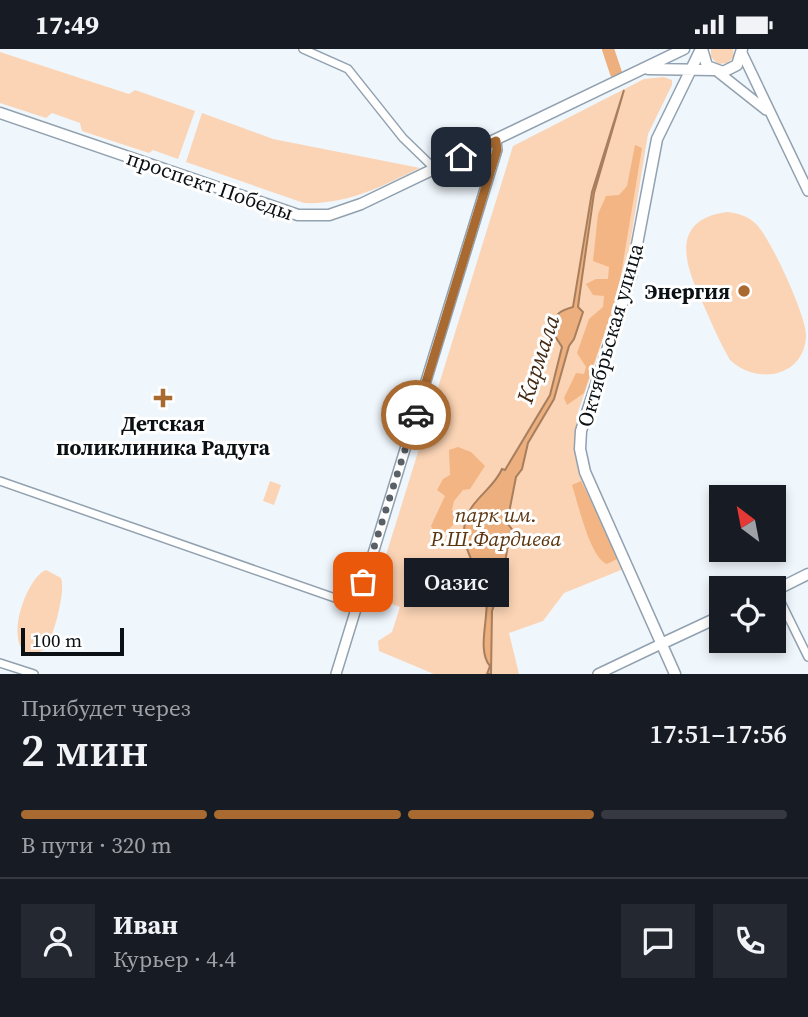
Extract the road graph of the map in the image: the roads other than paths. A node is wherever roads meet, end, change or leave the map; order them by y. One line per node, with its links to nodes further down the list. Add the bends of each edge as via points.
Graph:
1 (303, 49): 11 (street, via 353,74 403,138)
2 (684, 49): 5 (main road, проспект Победы)
3 (702, 49): 6 (main road, Октябрьская улица); 7 (main road, via 705,62)
4 (742, 51): 7 (main road, via 734,68); 9 (street)
5 (644, 69): 6 (main road); 10 (main road, проспект Победы)
6 (690, 69): 7 (main road); 19 (main road, Октябрьская улица, via 657,139 631,276 588,400 580,437 585,472)
7 (716, 71): 9 (street)
8 (0, 113): 11 (main road, проспект Победы, via 305,216 344,211)
9 (770, 113): 12 (street)
10 (496, 141): 11 (main road, проспект Победы); 16 (street, via 463,265)
11 (435, 169)
12 (808, 191)
13 (0, 481): 16 (street)
14 (808, 574): 15 (main road)
15 (786, 584)
16 (355, 605): 23 (street)
17 (786, 614): 20 (street)
18 (709, 622): 19 (main road)
19 (661, 644): 24 (street); 25 (main road, Октябрьская улица)
20 (808, 657)
21 (0, 663): 22 (street)
22 (34, 674)
23 (336, 674)
24 (598, 674)
25 (675, 674)

